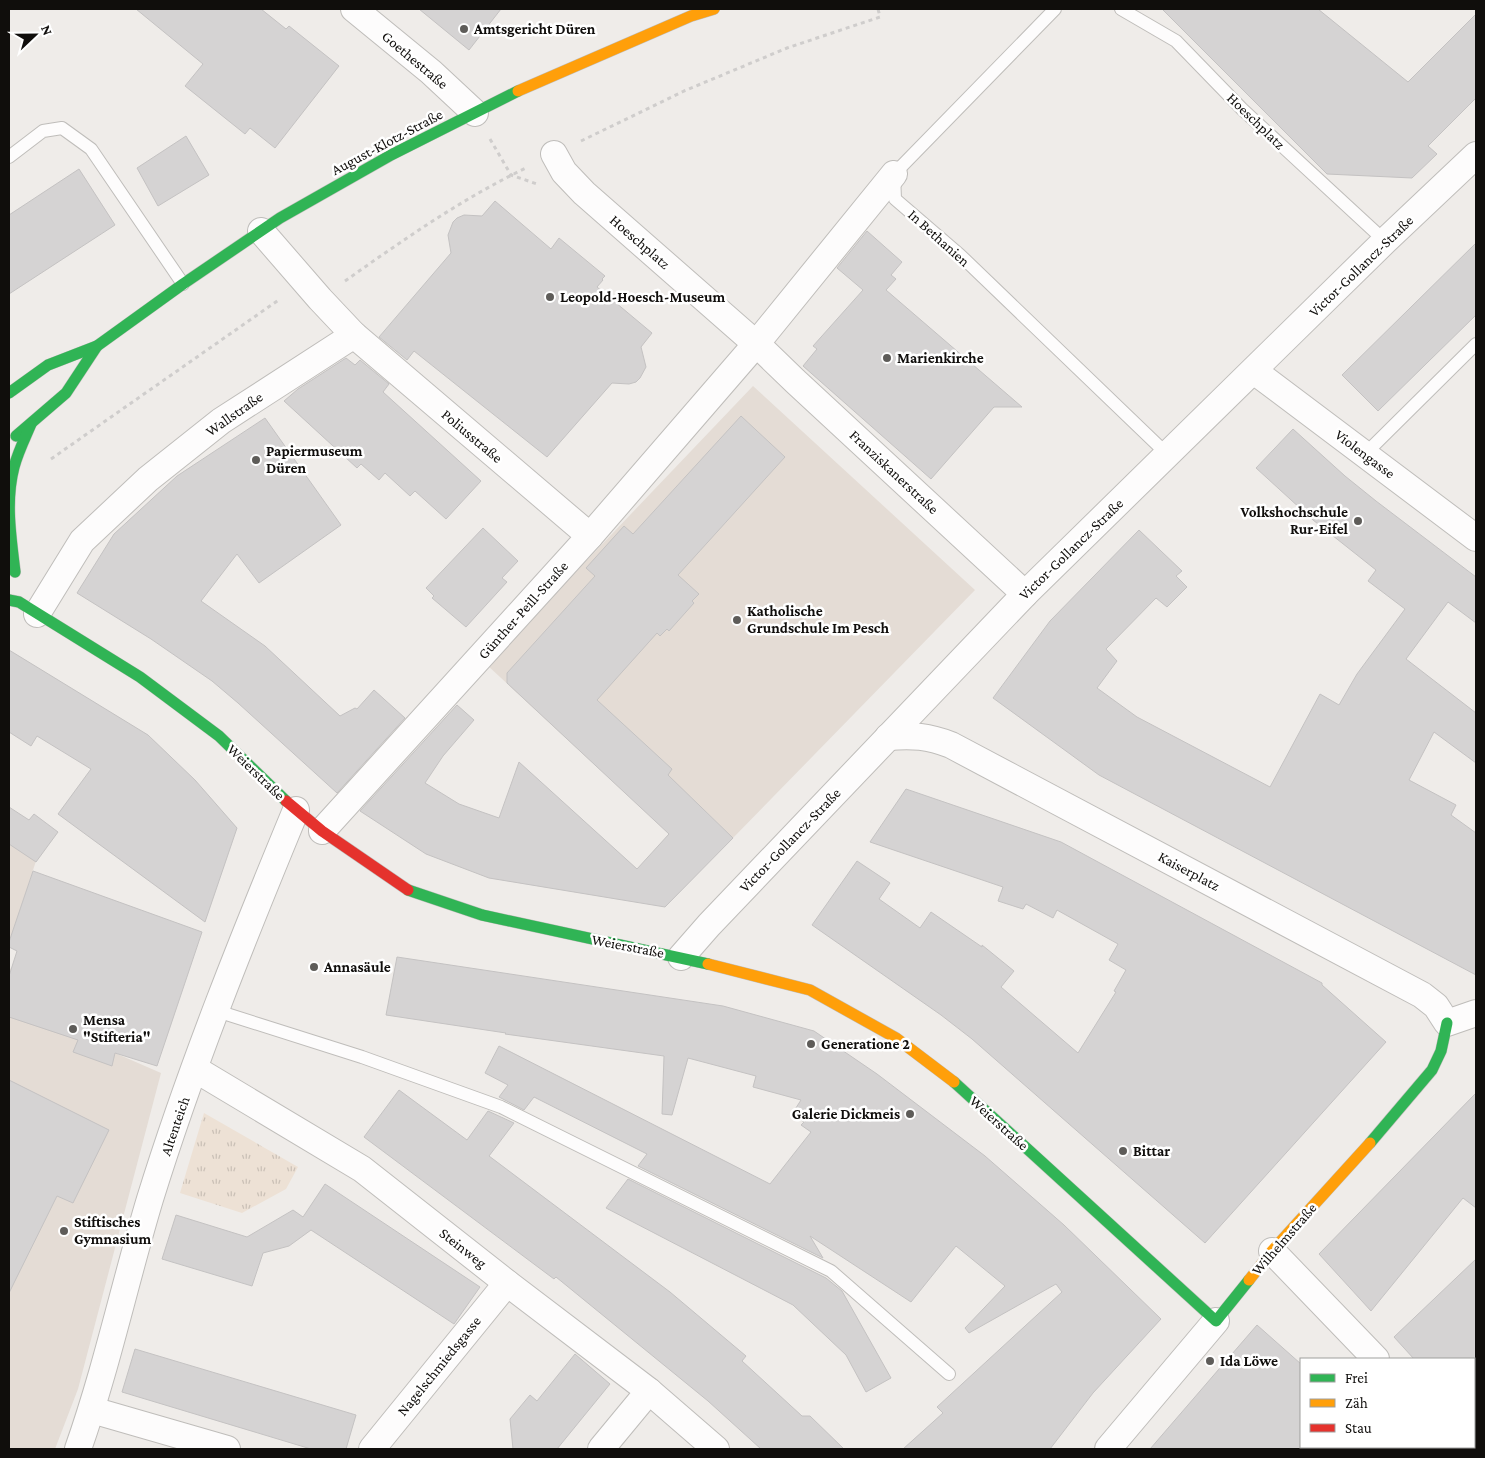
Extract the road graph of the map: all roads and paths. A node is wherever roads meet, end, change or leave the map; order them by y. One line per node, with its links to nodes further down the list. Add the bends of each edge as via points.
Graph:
1 (354, 9): 6 (street, Goethestraße)
2 (714, 9): 6 (street, August-Klotz-Straße, via 538,81)
3 (878, 9): 7 (path, via 880,17 786,48 693,87)
4 (1056, 9): 10 (lane)
5 (1121, 9): 14 (lane, Hoeschplatz, via 1176,41 1242,109)
6 (475, 113): 11 (path); 13 (street, August-Klotz-Straße, via 391,155)
7 (554, 154): 11 (path); 12 (street, Hoeschplatz, via 564,172)
8 (1476, 155): 14 (street, Victor-Gollancz-Straße)
9 (9, 157): 15 (lane, via 43,131 62,128 92,148)
10 (894, 174): 20 (street); 26 (lane, In Bethanien, via 896,199 960,255)
11 (510, 175): 12 (path, via 534,184); 16 (path, via 392,248)
12 (584, 193): 20 (street, Hoeschplatz)
13 (261, 231): 15 (street, August-Klotz-Straße); 16 (street)
14 (1385, 241): 21 (street, Victor-Gollancz-Straße)
15 (183, 284): 19 (street, August-Klotz-Straße)
16 (312, 290): 17 (street); 27 (path)
17 (354, 335): 29 (street, Poliusstraße); 32 (street, Wallstraße, via 221,421 148,479 82,541)
18 (1476, 344): 25 (lane)
19 (97, 346): 22 (street, August-Klotz-Straße, via 48,366); 23 (street, August-Klotz-Straße, via 66,394)
20 (760, 347): 29 (street, Günther-Peill-Straße, via 721,386); 31 (street, Franziskanerstraße)
21 (1254, 371): 25 (street, Violengasse); 26 (street, Victor-Gollancz-Straße)
22 (9, 393)
23 (31, 424): 24 (street, August-Klotz-Straße); 30 (street, via 12,474)
24 (9, 442)
25 (1366, 454): 28 (street, Violengasse)
26 (1168, 455): 31 (street, Victor-Gollancz-Straße)
27 (47, 461)
28 (1474, 531)
29 (590, 536): 35 (street, Günther-Peill-Straße)
30 (12, 569): 32 (street)
31 (1025, 594): 33 (street, Victor-Gollancz-Straße)
32 (22, 605): 34 (street, Weierstraße, via 140,676 220,736)
33 (888, 737): 36 (street, Victor-Gollancz-Straße); 39 (street, Kaiserplatz, via 912,735 952,745 1422,995 1436,1006)
34 (296, 810): 35 (street, Weierstraße); 37 (street, Altenteich)
35 (322, 831): 36 (street, Weierstraße, via 409,891 482,915)
36 (681, 957): 43 (street, Weierstraße, via 810,990 896,1038 960,1087)
37 (217, 1011): 40 (street, Altenteich); 45 (lane, via 501,1107 831,1272)
38 (1476, 1013): 39 (street)
39 (1447, 1023): 41 (street, Wilhelmstraße, via 1443,1048 1428,1076)
40 (195, 1069): 42 (street, Steinweg, via 362,1169); 47 (street, Altenteich, via 150,1199)
41 (1272, 1251): 43 (street, Wilhelmstraße); 44 (street)
42 (507, 1283): 46 (street, Steinweg); 50 (street, Nagelschmiedsgasse)
43 (1216, 1321): 53 (street, Wilhelmstraße)
44 (1375, 1358)
45 (949, 1374)
46 (649, 1391): 51 (street); 52 (street, Steinweg)
47 (92, 1410): 48 (street, Altenteich); 49 (street)
48 (78, 1449)
49 (227, 1449)
50 (372, 1449)
51 (601, 1449)
52 (716, 1449)
53 (1108, 1449)

